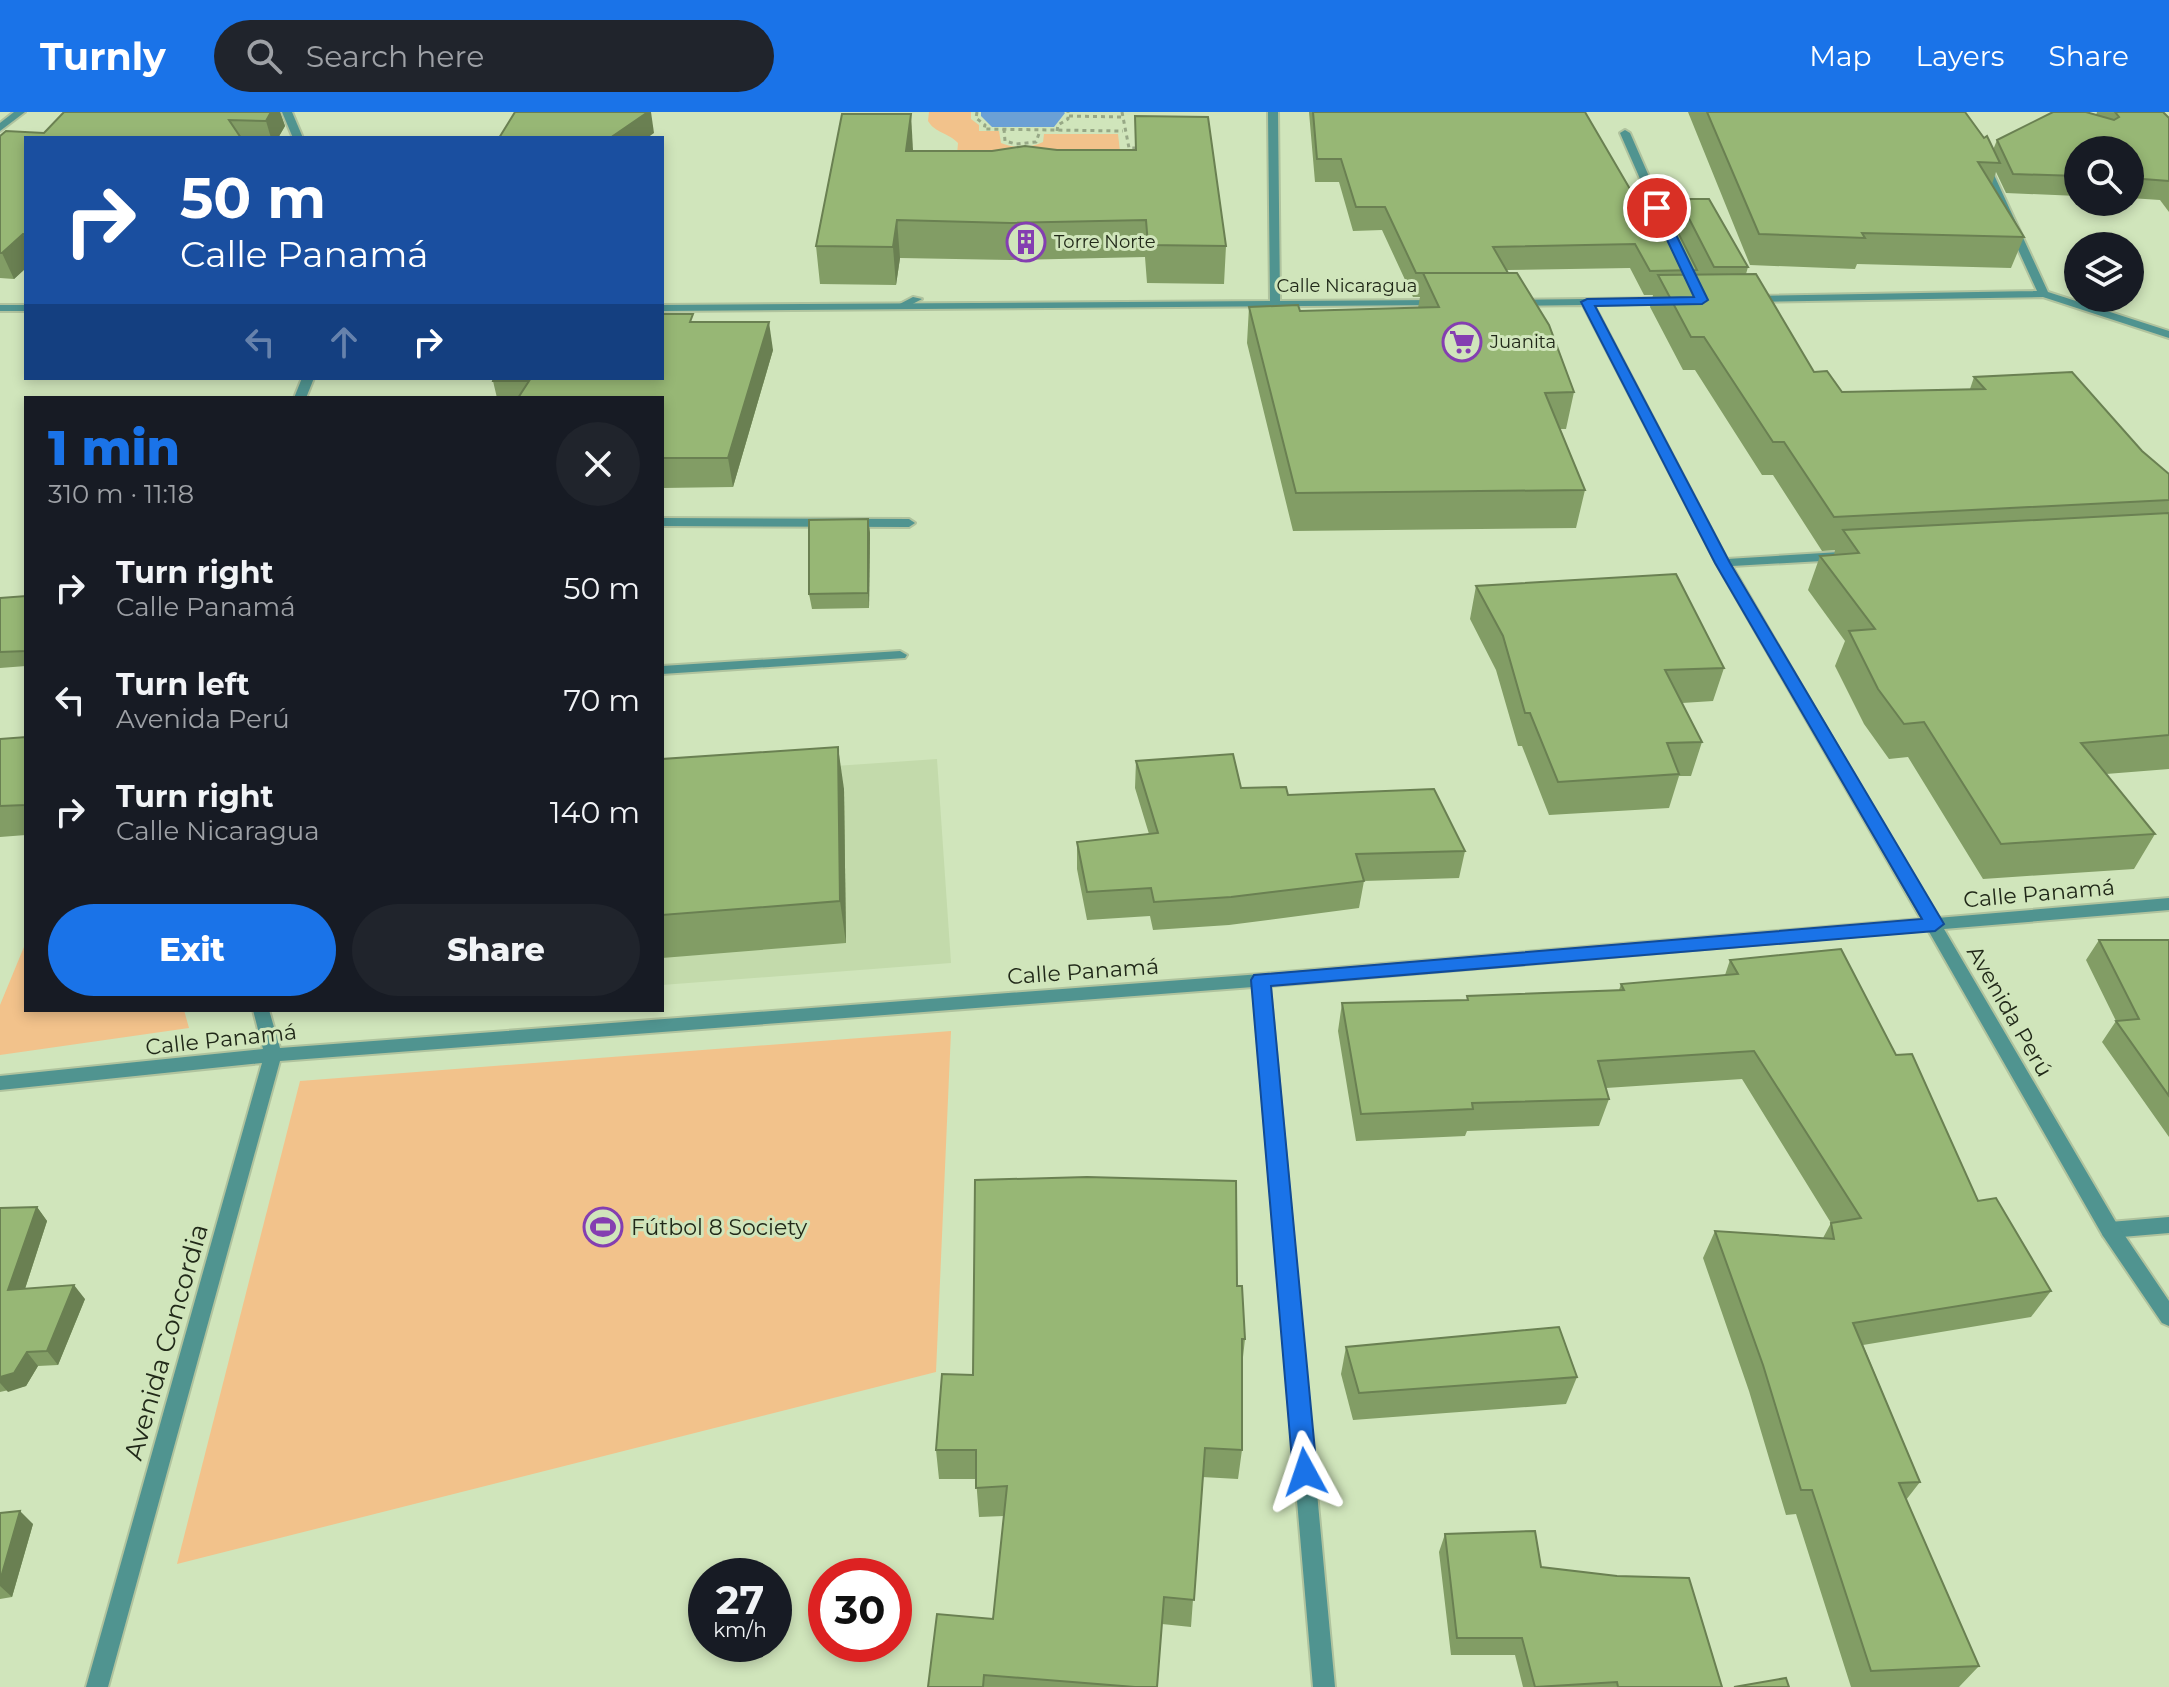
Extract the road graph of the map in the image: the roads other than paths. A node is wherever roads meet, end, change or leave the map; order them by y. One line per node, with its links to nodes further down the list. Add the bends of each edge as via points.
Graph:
1 (20, 112): 4 (street)
2 (287, 112): 6 (street)
3 (1273, 112): 16 (street)
4 (0, 128)
5 (1625, 133): 8 (street)
6 (297, 136)
7 (1979, 154): 9 (street)
8 (1667, 230)
9 (2044, 294): 12 (street); 21 (street)
10 (917, 299): 17 (street)
11 (1688, 300): 13 (street)
12 (1733, 300)
13 (1587, 302): 15 (street); 25 (street, Avenida Perú)
14 (1447, 303): 16 (street, Calle Nicaragua)
15 (1494, 303)
16 (1275, 304): 17 (street, Calle Nicaragua)
17 (899, 307): 20 (street, Calle Nicaragua)
18 (0, 308): 19 (street)
19 (24, 308)
20 (664, 308)
21 (2169, 335)
22 (664, 522): 23 (street)
23 (909, 523)
24 (1850, 556): 25 (street)
25 (1723, 563): 29 (street, Avenida Perú)
26 (900, 655): 27 (street)
27 (664, 670)
28 (2169, 904): 29 (street, Calle Panamá)
29 (1935, 924): 30 (street, Calle Panamá); 35 (street, Avenida Perú)
30 (1261, 980): 32 (street, Calle Panamá); 38 (street)
31 (262, 1012): 32 (street)
32 (273, 1055): 33 (street, Calle Panamá); 37 (street, Avenida Concordia)
33 (0, 1083)
34 (2169, 1225): 35 (street)
35 (2110, 1230): 36 (street, Avenida Perú)
36 (2169, 1317)
37 (97, 1687)
38 (1324, 1687)

